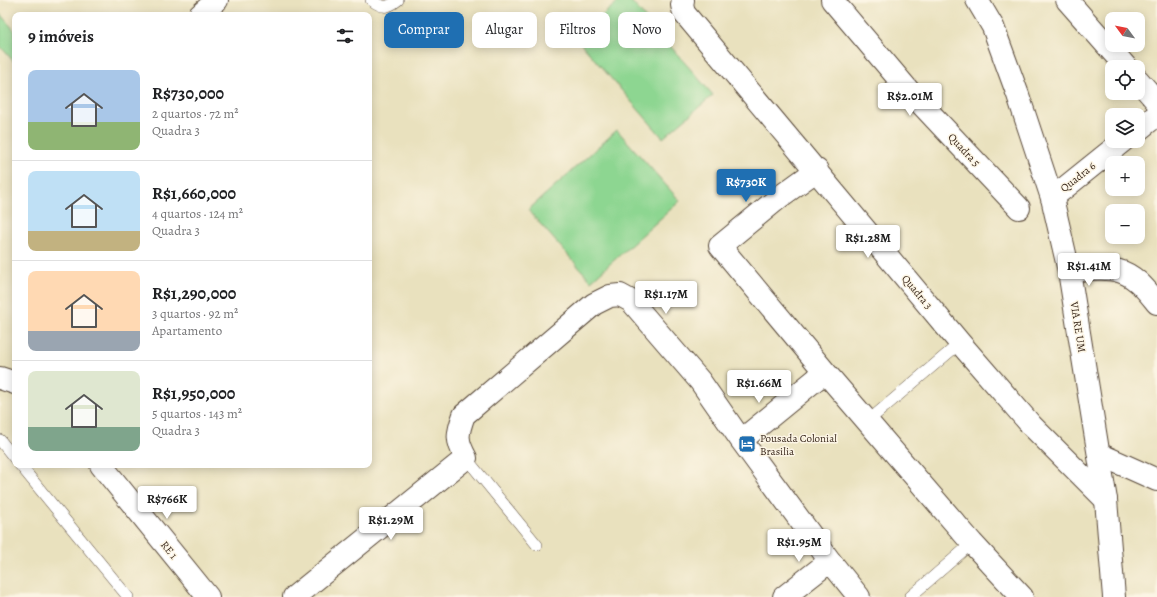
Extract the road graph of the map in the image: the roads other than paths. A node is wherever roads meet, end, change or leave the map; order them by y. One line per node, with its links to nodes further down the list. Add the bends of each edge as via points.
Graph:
1 (217, 0): 8 (street)
2 (371, 0): 3 (lane, via 387,7)
3 (398, 0)
4 (683, 0): 15 (street, Quadra 3, via 684,12)
5 (832, 0): 17 (street, Quadra 5, via 909,92)
6 (977, 0): 16 (street, VIA RE UM, via 993,27)
7 (1067, 0): 9 (street)
8 (203, 12)
9 (1120, 60)
10 (1145, 88): 11 (street)
11 (1157, 102)
12 (1157, 114): 13 (street)
13 (1145, 124)
14 (1115, 148): 16 (street, Quadra 6)
15 (816, 170): 20 (street, Quadra 3); 21 (street, via 720,246)
16 (1052, 198): 18 (street, VIA RE UM)
17 (1019, 208)
18 (1069, 271): 19 (street, via 1107,268 1120,271 1142,286); 27 (street, VIA RE UM)
19 (1157, 303)
20 (960, 343): 24 (lane); 33 (street, Quadra 3, via 1032,426)
21 (825, 372): 24 (street); 26 (street)
22 (0, 378): 23 (street)
23 (12, 383)
24 (868, 421): 34 (street)
25 (0, 440): 28 (lane)
26 (741, 440): 29 (street, via 700,381 631,301 620,295 610,296 594,304 464,415 458,429 459,441); 36 (street)
27 (1099, 454): 32 (street); 33 (street, VIA RE UM)
28 (12, 455)
29 (466, 458): 35 (lane); 39 (street)
30 (22, 468): 37 (lane)
31 (103, 468): 38 (street, RE 1)
32 (1157, 480)
33 (1106, 500): 44 (street, VIA RE UM)
34 (972, 543): 42 (lane); 43 (street)
35 (538, 545)
36 (830, 561): 40 (street); 41 (street)
37 (128, 597)
38 (208, 597)
39 (294, 597)
40 (784, 597)
41 (859, 597)
42 (910, 597)
43 (1022, 597)
44 (1114, 597)

